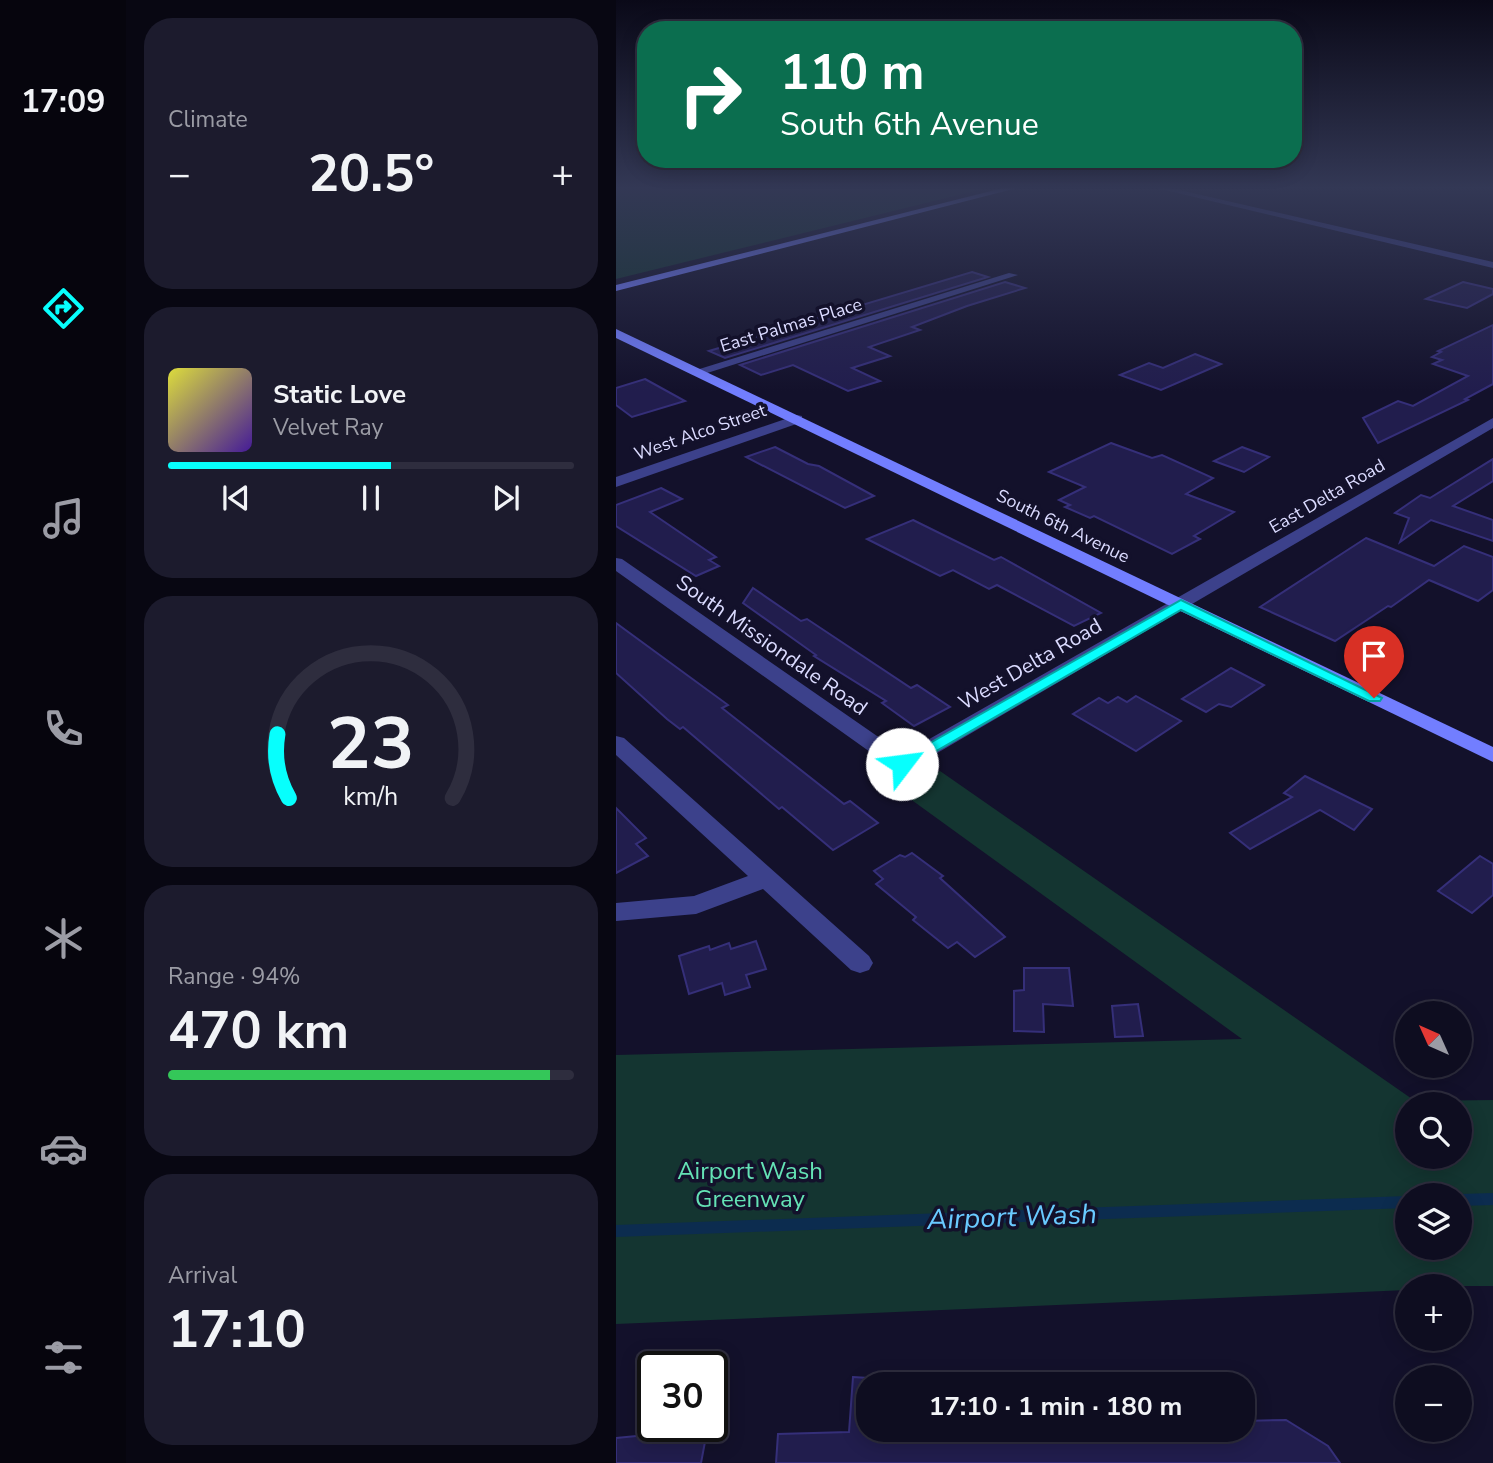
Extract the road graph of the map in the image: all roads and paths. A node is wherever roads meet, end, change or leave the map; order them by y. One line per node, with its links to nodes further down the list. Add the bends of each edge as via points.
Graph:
1 (750, 254): 5 (street)
2 (1447, 254): 3 (street)
3 (1493, 265)
4 (1013, 275): 7 (street, East Palmas Place)
5 (616, 288)
6 (616, 333): 7 (street, South 6th Avenue)
7 (699, 371): 8 (street, South 6th Avenue)
8 (797, 419): 10 (street, West Alco Street); 12 (street, South 6th Avenue)
9 (1493, 422): 12 (street, East Delta Road)
10 (616, 482)
11 (616, 562): 15 (street, South Missiondale Road)
12 (1181, 604): 14 (street, South 6th Avenue); 15 (street, West Delta Road)
13 (616, 743): 16 (street)
14 (1493, 755)
15 (902, 764)
16 (767, 878): 17 (street, via 696,905); 18 (street)
17 (616, 912)
18 (860, 963)

